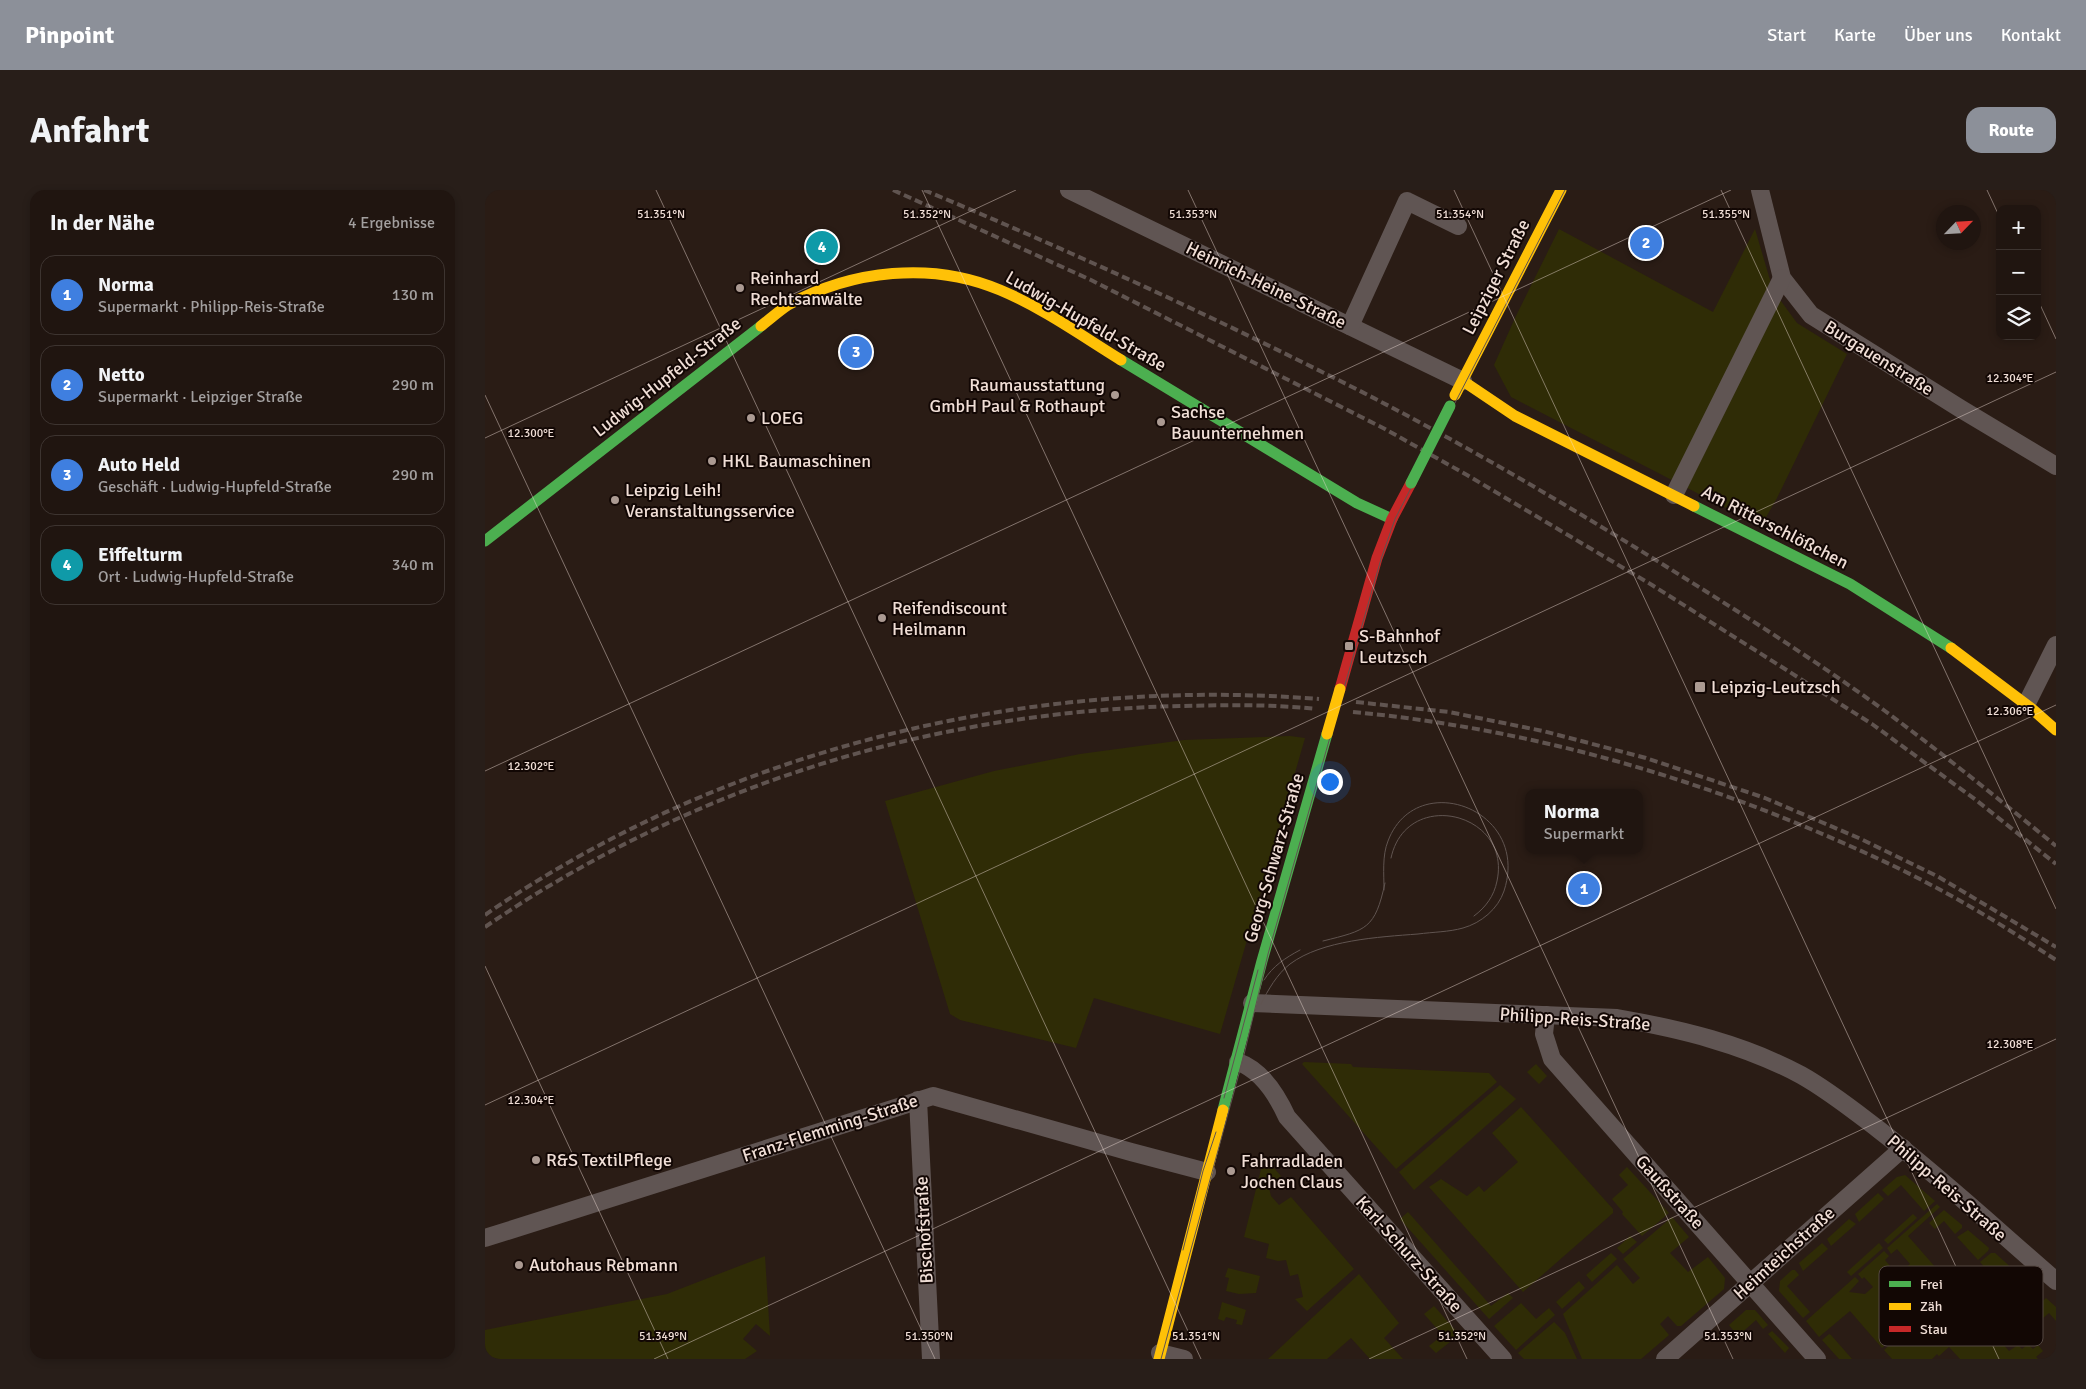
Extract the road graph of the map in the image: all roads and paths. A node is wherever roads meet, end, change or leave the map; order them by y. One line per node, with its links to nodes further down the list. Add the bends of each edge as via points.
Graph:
1 (1069, 190): 6 (street, Heinrich-Heine-Straße)
2 (1561, 190): 7 (main road, Leipziger Straße)
3 (1766, 194): 5 (street, Burgauenstraße)
4 (1458, 226): 6 (street, via 1407,201)
5 (1782, 278): 8 (street, Burgauenstraße, via 1811,315); 9 (street)
6 (1350, 326): 7 (street, Heinrich-Heine-Straße)
7 (1463, 380): 9 (main road, Am Ritterschlößchen, via 1515,416); 10 (main road, Georg-Schwarz-Straße, bridge)
8 (2056, 466)
9 (1674, 495): 13 (main road, Am Ritterschlößchen, via 1850,584 1945,644)
10 (1392, 519): 11 (main road, Ludwig-Hupfeld-Straße, via 1357,503 1027,303 993,286 925,272 865,276 835,284 787,306); 15 (main road, Georg-Schwarz-Straße, bridge, via 1377,558)
11 (485, 541)
12 (2056, 644): 13 (street)
13 (2026, 705): 14 (main road, Am Ritterschlößchen)
14 (2056, 730)
15 (1252, 1003): 16 (street, Philipp-Reis-Straße); 17 (main road, Georg-Schwarz-Straße)
16 (1546, 1015): 19 (street, Philipp-Reis-Straße, via 1617,1018 1668,1027 1753,1053 1835,1096); 25 (street, Gaußstraße, via 1544,1034 1552,1059)
17 (1237, 1062): 20 (main road, Georg-Schwarz-Straße); 29 (street, Karl-Schurz-Straße, via 1249,1066 1263,1078 1287,1117)
18 (918, 1100): 20 (street, Franz-Flemming-Straße, via 933,1096); 21 (street, Franz-Flemming-Straße); 27 (street, Bischofstraße)
19 (1903, 1148): 22 (street, Philipp-Reis-Straße); 25 (street, Heimteichstraße)
20 (1207, 1172): 26 (main road, Georg-Schwarz-Straße)
21 (485, 1238)
22 (2039, 1266)
23 (2043, 1270): 24 (street, Philipp-Reis-Straße)
24 (2056, 1281)
25 (1750, 1283): 30 (street, Heimteichstraße); 31 (street, Gaußstraße)
26 (1160, 1356): 28 (street)
27 (931, 1359)
28 (1184, 1359)
29 (1503, 1359)
30 (1665, 1359)
31 (1817, 1359)

